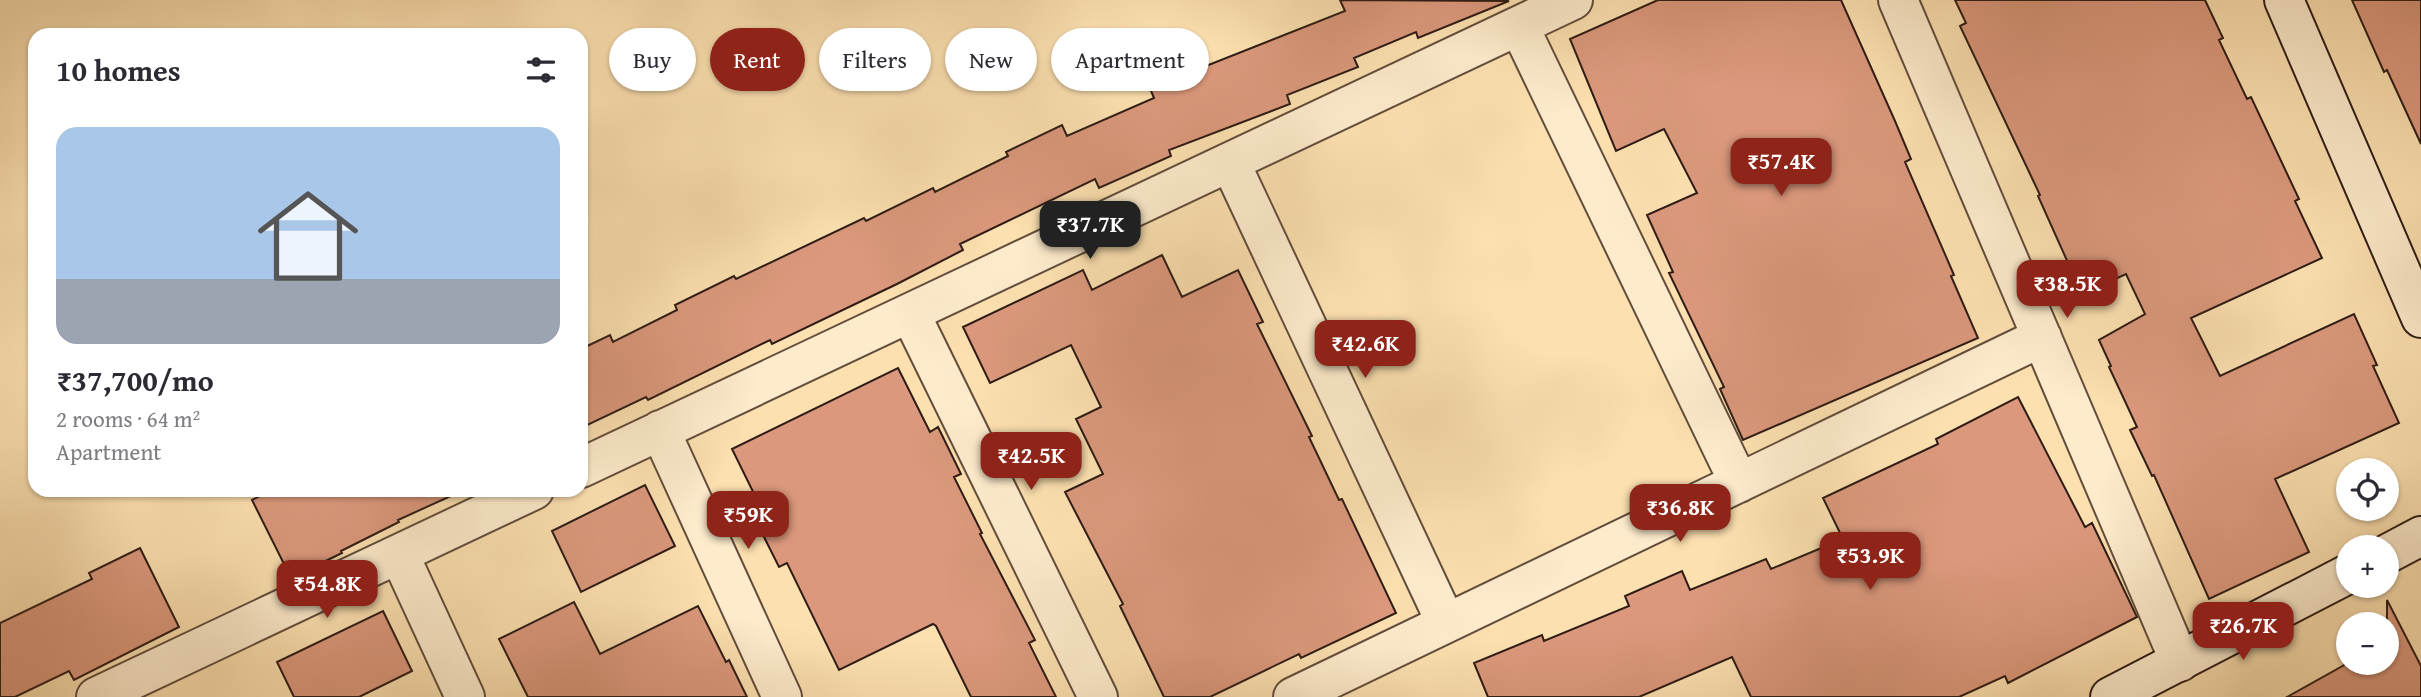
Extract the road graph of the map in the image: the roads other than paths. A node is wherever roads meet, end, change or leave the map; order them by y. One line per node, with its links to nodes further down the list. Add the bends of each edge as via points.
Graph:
1 (1573, 0): 4 (street)
2 (1898, 0): 8 (street)
3 (2284, 0): 7 (street)
4 (1519, 26): 5 (street); 11 (street)
5 (1230, 162): 6 (street); 17 (street)
6 (911, 313): 9 (street); 22 (street)
7 (2421, 318)
8 (2042, 337): 11 (street); 18 (street)
9 (660, 430): 10 (street); 21 (street)
10 (588, 465)
11 (1739, 483): 17 (street)
12 (519, 497): 15 (street)
13 (2421, 536): 14 (street)
14 (2399, 548)
15 (399, 554): 19 (street); 20 (street)
16 (2336, 580): 18 (street)
17 (1446, 623): 23 (street)
18 (2180, 662): 24 (street)
19 (96, 697)
20 (465, 697)
21 (782, 697)
22 (1098, 697)
23 (1293, 697)
24 (2110, 697)

